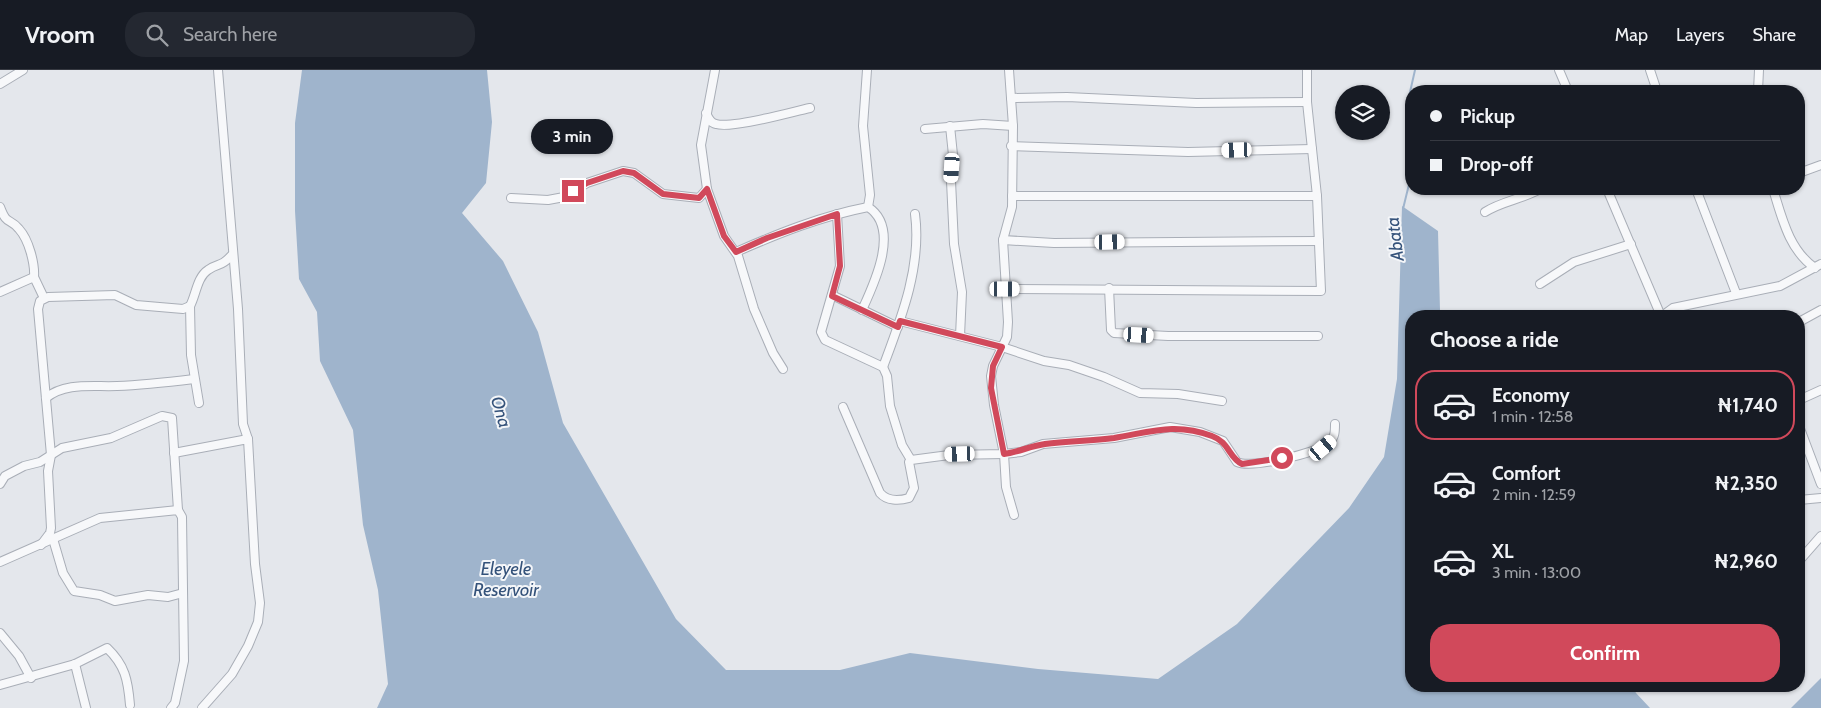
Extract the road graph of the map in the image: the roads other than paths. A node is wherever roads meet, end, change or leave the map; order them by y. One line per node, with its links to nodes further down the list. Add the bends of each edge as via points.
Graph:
1 (23, 70): 10 (street)
2 (218, 70): 42 (street)
3 (714, 70): 17 (street)
4 (866, 70): 34 (street, via 863,126 870,195)
5 (1009, 70): 14 (street)
6 (1307, 70): 15 (street)
7 (1559, 70): 11 (street)
8 (1650, 70): 12 (street)
9 (1759, 70): 13 (street)
10 (0, 84)
11 (1565, 85)
12 (1655, 85)
13 (1758, 85)
14 (1011, 98): 15 (street); 19 (street)
15 (1307, 102): 22 (street)
16 (810, 108): 17 (street, via 730,124 710,122)
17 (706, 112): 25 (street, via 701,154)
18 (950, 126): 19 (street); 20 (street); 59 (street, via 954,244 962,292)
19 (1012, 126): 21 (street)
20 (925, 129)
21 (1011, 146): 22 (street, via 1180,152); 30 (street)
22 (1312, 149): 31 (street)
23 (1821, 166): 24 (street)
24 (1805, 172)
25 (707, 189): 32 (street, via 699,198 663,194 634,173 623,171 587,183 564,197 548,200); 41 (street, via 724,236)
26 (1530, 195): 35 (street, via 1498,204)
27 (1610, 195): 40 (street)
28 (1698, 195): 49 (street)
29 (1775, 195): 43 (street, via 1797,252 1802,260)
30 (1012, 196): 31 (street); 38 (street, via 1011,217)
31 (1317, 196): 39 (street)
32 (511, 198)
33 (0, 207): 44 (street, via 6,222 21,231 35,267)
34 (868, 207): 36 (street); 53 (street, via 880,218 884,247)
35 (1485, 212)
36 (837, 214): 41 (street); 50 (street, via 840,266)
37 (915, 214): 58 (street, via 918,242)
38 (1004, 240): 39 (street, via 1054,243); 47 (street)
39 (1319, 241): 46 (street, via 1321,291)
40 (1630, 244): 45 (street, via 1574,262); 54 (street)
41 (736, 252): 63 (street, via 754,309)
42 (232, 255): 52 (street, via 223,265 209,269 200,279); 72 (street, via 243,424)
43 (1818, 266): 49 (street, via 1780,286)
44 (34, 277): 48 (street); 51 (street)
45 (1540, 284)
46 (1110, 288): 47 (street); 60 (street, via 1111,330 1114,333)
47 (1005, 289): 61 (street, via 1008,322)
48 (0, 292)
49 (1736, 293): 55 (street)
50 (832, 296): 53 (street); 62 (street, via 822,332 825,340)
51 (44, 298): 52 (street, via 115,295 144,307 183,309); 67 (street, via 38,309)
52 (190, 306): 64 (street)
53 (862, 310): 58 (street)
54 (1659, 310)
55 (1670, 310)
56 (1821, 310): 57 (street)
57 (1805, 319)
58 (899, 324): 59 (street); 62 (street)
59 (960, 336): 61 (street)
60 (1318, 336)
61 (1002, 347): 68 (street, via 1089,371 1140,393 1178,394); 75 (street, via 993,366 991,388)
62 (883, 367): 77 (street, via 890,406 902,445)
63 (783, 369)
64 (194, 379): 67 (street, via 71,387 54,391); 69 (street)
65 (1821, 390): 66 (street)
66 (1805, 397)
67 (46, 398): 76 (street)
68 (1222, 401)
69 (199, 403)
70 (843, 408): 77 (street, via 884,498 905,499 913,493)
71 (1335, 424): 75 (street, via 1335,434 1323,448 1249,464 1237,462 1227,445 1214,436 1170,427 1114,438 1043,444)
72 (248, 439): 74 (street); 97 (street, via 255,564 260,596 258,622 232,674)
73 (1805, 442): 79 (street)
74 (174, 453): 76 (street, via 172,418 162,416 111,438 62,448); 82 (street)
75 (1004, 454): 77 (street, via 949,455); 83 (street, via 1006,487)
76 (51, 455): 78 (street, via 5,476); 86 (street, via 48,470 51,528)
77 (911, 460)
78 (0, 484)
79 (1821, 484)
80 (1821, 498): 81 (street)
81 (1805, 499)
82 (178, 510): 85 (street, via 100,518); 89 (street, via 182,517)
83 (1014, 515)
84 (1821, 536): 87 (street)
85 (53, 539): 86 (street); 89 (street, via 63,574 74,591 115,601)
86 (41, 545): 88 (street)
87 (1805, 554)
88 (0, 562)
89 (183, 593): 96 (street, via 184,661 175,703)
90 (0, 633): 92 (street, via 19,656)
91 (74, 664): 92 (street); 94 (street, via 107,648 119,659 128,682); 95 (street)
92 (31, 678): 93 (street)
93 (0, 685)
94 (131, 707)
95 (86, 708)
96 (171, 708)
97 (202, 708)

